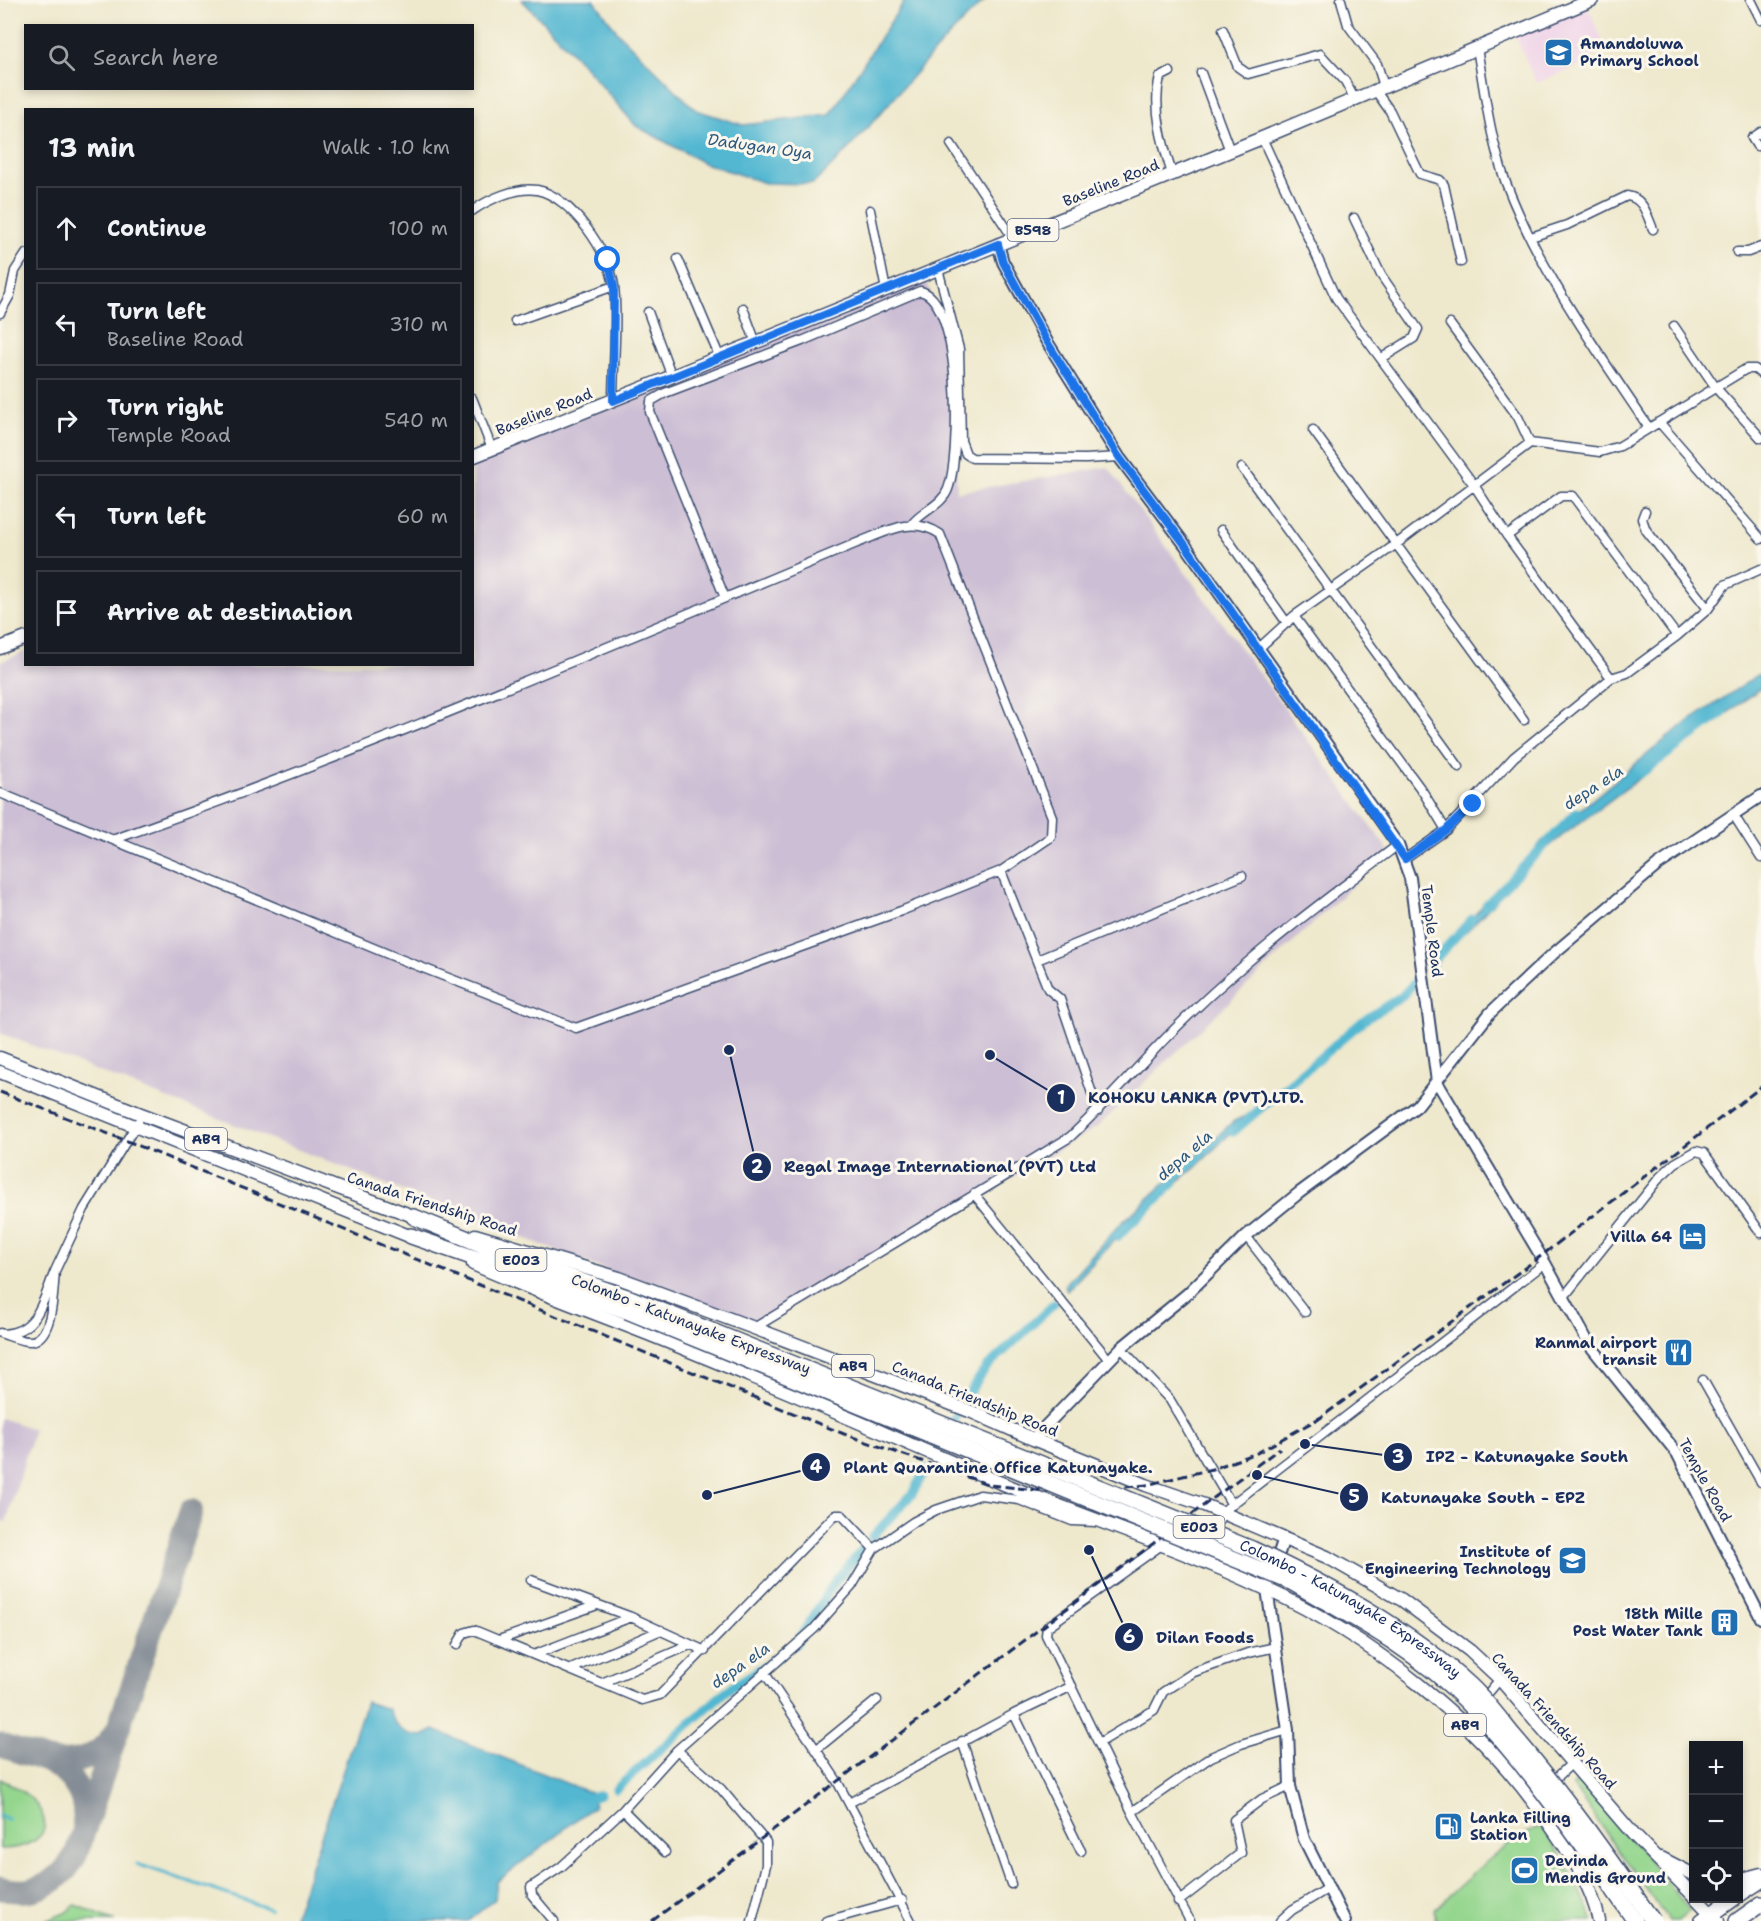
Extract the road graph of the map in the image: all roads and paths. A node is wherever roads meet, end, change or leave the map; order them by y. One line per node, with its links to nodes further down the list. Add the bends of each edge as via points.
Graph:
1 (1341, 0): 9 (street, via 1348,25 1377,64)
2 (1592, 0): 6 (main road, Baseline Road / B598)
3 (1751, 0): 4 (street)
4 (1761, 20)
5 (1223, 30): 10 (street, via 1238,67 1248,74 1320,54 1345,81)
6 (1477, 48): 9 (main road, Baseline Road / B598); 21 (street, via 1492,137 1506,183)
7 (1170, 72): 16 (street, via 1160,77 1158,90 1161,129)
8 (1201, 73): 15 (street)
9 (1380, 88): 10 (main road, Baseline Road / B598); 28 (street, via 1420,174 1444,185)
10 (1354, 98): 12 (main road, Baseline Road / B598)
11 (1761, 132): 14 (street, via 1752,138)
12 (1262, 138): 15 (main road, Baseline Road / B598); 40 (street, via 1336,298)
13 (951, 144): 22 (street)
14 (1756, 146)
15 (1230, 151): 16 (main road, Baseline Road / B598)
16 (1172, 174): 22 (main road, Baseline Road / B598)
17 (474, 210): 30 (street, via 511,192 537,190 561,201 579,218 608,260)
18 (870, 210): 31 (street)
19 (1354, 218): 40 (street, via 1381,275 1418,329 1414,338)
20 (1653, 229): 21 (street, via 1643,205 1628,196)
21 (1532, 237): 47 (street, via 1555,288)
22 (1013, 238): 23 (main road, Baseline Road / B598)
23 (998, 244): 29 (main road, Baseline Road / B598); 53 (street, Temple Road, via 1003,262 1046,340)
24 (1761, 247): 25 (street)
25 (1737, 252)
26 (24, 257): 34 (street)
27 (678, 259): 39 (street)
28 (1461, 262)
29 (938, 269): 31 (main road, Baseline Road / B598); 53 (street, via 959,349 961,441 966,454 972,458)
30 (614, 286): 35 (street); 44 (street)
31 (886, 290): 38 (main road, Baseline Road / B598)
32 (743, 308): 38 (street)
33 (648, 312): 42 (street)
34 (0, 313)
35 (515, 321)
36 (1450, 324): 50 (street, via 1518,417)
37 (1674, 326): 43 (street)
38 (756, 344): 39 (main road, Baseline Road / B598)
39 (720, 358): 42 (main road, Baseline Road / B598)
40 (1382, 358): 55 (street)
41 (1761, 374): 43 (street, via 1746,369)
42 (672, 377): 44 (main road, Baseline Road / B598)
43 (1716, 388): 46 (street); 49 (street)
44 (613, 401): 51 (main road, Baseline Road / B598)
45 (474, 403): 51 (street)
46 (1659, 422): 47 (street); 60 (street)
47 (1649, 428): 50 (street, via 1620,446 1600,452)
48 (1313, 430): 61 (street)
49 (1761, 438)
50 (1530, 442): 55 (street)
51 (492, 449): 52 (main road, Baseline Road / B598)
52 (474, 456)
53 (1119, 457): 71 (street, Temple Road)
54 (1242, 468): 63 (street)
55 (1474, 485): 59 (street); 61 (street)
56 (1645, 512): 65 (street, via 1642,519 1646,530)
57 (913, 523): 64 (street); 64 (street, via 947,492 955,454 952,347 938,302 920,291 651,401 650,412); 83 (street, via 927,525 940,534 1052,817 1051,837)
58 (1221, 530): 67 (street)
59 (1507, 536): 68 (street, via 1561,496 1573,496); 72 (street)
60 (1761, 538)
61 (1395, 545): 63 (street); 73 (street)
62 (1761, 569): 65 (street, via 1725,585)
63 (1330, 591): 66 (street); 74 (street)
64 (725, 598): 79 (street, via 415,725)
65 (1708, 609): 68 (street)
66 (1294, 616): 67 (street); 78 (street, via 1423,792)
67 (1287, 623): 71 (street)
68 (1677, 636): 72 (street, via 1627,673)
69 (24, 639): 70 (main road)
70 (0, 648)
71 (1258, 649): 80 (street, Temple Road)
72 (1611, 678): 78 (street, via 1514,757)
73 (1524, 720)
74 (1459, 767)
75 (0, 793): 79 (street)
76 (1761, 796): 77 (street)
77 (1733, 814): 81 (street); 88 (street, via 1658,865 1553,954 1490,1013)
78 (1446, 830): 82 (street)
79 (115, 839): 83 (street, via 576,1028)
80 (1398, 845): 82 (street, Temple Road); 89 (street, via 1318,903 1188,1015)
81 (1761, 858)
82 (1405, 859): 88 (street, Temple Road)
83 (1001, 871): 85 (street)
84 (1242, 876): 85 (street)
85 (1037, 960): 89 (street, via 1048,989 1060,999)
86 (0, 1058): 90 (main road, Canada Friendship Road / AB9)
87 (0, 1072): 90 (main road, Canada Friendship Road / AB9)
88 (1437, 1082): 95 (street, via 1405,1116); 96 (street, Temple Road)
89 (1098, 1111): 91 (street, via 1070,1137)
90 (139, 1120): 92 (main road, Canada Friendship Road / AB9); 94 (main road, Canada Friendship Road / AB9); 97 (street, via 84,1209)
91 (974, 1194): 101 (street); 104 (street)
92 (414, 1217): 99 (highway, Colombo - Katunayake Expressway / E003); 101 (main road, Canada Friendship Road / AB9, via 619,1278)
93 (1761, 1233): 98 (street, via 1704,1152 1696,1151 1660,1177)
94 (411, 1236): 99 (highway, Colombo - Katunayake Expressway / E003); 109 (main road, Canada Friendship Road / AB9)
95 (1246, 1236): 100 (street); 103 (street, via 1187,1294)
96 (1545, 1263): 98 (street, Temple Road); 108 (street)
97 (55, 1271): 102 (street, via 33,1322 22,1331); 102 (street, via 44,1333 31,1341)
98 (1563, 1298): 118 (street, Temple Road, via 1606,1369 1677,1453)
99 (628, 1304): 170 (highway, Colombo - Katunayake Expressway / E003, bridge, via 1291,1582 1379,1632 1467,1702 1571,1830); 171 (highway, Colombo - Katunayake Expressway / E003, bridge, via 1252,1549 1310,1576 1391,1623 1473,1688 1570,1804)
100 (1305, 1312)
101 (754, 1328): 106 (main road, Canada Friendship Road / AB9)
102 (2, 1333)
103 (1121, 1348): 104 (street); 108 (street, via 1170,1400)
104 (1109, 1360): 106 (street)
105 (1703, 1380): 107 (street)
106 (1033, 1439): 108 (main road, Canada Friendship Road / AB9)
107 (1761, 1482)
108 (1227, 1508): 110 (main road, Canada Friendship Road / AB9); 113 (street)
109 (1098, 1521): 111 (main road, Canada Friendship Road / AB9); 112 (street, via 1072,1521 1019,1500 980,1495 912,1522)
110 (1284, 1538): 115 (street); 128 (main road, Canada Friendship Road / AB9, via 1327,1557 1402,1600)
111 (1160, 1546): 113 (main road, Canada Friendship Road / AB9); 130 (street, via 1047,1627 1046,1635)
112 (874, 1549): 124 (street, via 842,1515 835,1515); 127 (street, via 852,1586 814,1629)
113 (1203, 1561): 115 (main road, Canada Friendship Road / AB9)
114 (531, 1580): 116 (street)
115 (1267, 1589): 123 (street); 133 (main road, Canada Friendship Road / AB9, via 1356,1639)
116 (597, 1605): 117 (street); 120 (street)
117 (631, 1617): 119 (street); 125 (street)
118 (1761, 1618)
119 (661, 1630): 122 (street); 126 (street)
120 (499, 1640): 121 (street, via 474,1630 464,1633); 125 (street)
121 (457, 1645)
122 (690, 1645): 124 (street); 129 (street)
123 (1276, 1647): 134 (street); 136 (street, via 1194,1672 1163,1692 1154,1710)
124 (705, 1651): 129 (street, via 660,1695 642,1700)
125 (536, 1654): 126 (street)
126 (571, 1669): 129 (street)
127 (764, 1672): 137 (street); 138 (street)
128 (1500, 1679): 133 (street); 139 (main road, Canada Friendship Road / AB9)
129 (604, 1682)
130 (1072, 1686): 132 (street); 136 (street)
131 (877, 1700): 137 (street)
132 (1014, 1714): 135 (street); 146 (street)
133 (1463, 1723): 141 (main road, Canada Friendship Road / AB9)
134 (1288, 1730): 140 (street); 144 (street, via 1211,1757)
135 (962, 1741): 142 (street); 152 (street)
136 (1098, 1743): 144 (street)
137 (817, 1749): 142 (street)
138 (677, 1750): 143 (street); 163 (street, via 721,1789 766,1842 766,1865)
139 (1573, 1762): 141 (street); 145 (main road, Canada Friendship Road / AB9)
140 (1290, 1786): 153 (street, via 1304,1839); 157 (street, via 1262,1799 1234,1820 1241,1853)
141 (1533, 1800): 169 (main road, Canada Friendship Road / AB9, via 1577,1864)
142 (849, 1803): 156 (street)
143 (623, 1810): 147 (street); 162 (street, via 561,1867 531,1887 532,1895)
144 (1132, 1812): 157 (street)
145 (1633, 1834): 148 (main road, via 1658,1856); 154 (main road, Canada Friendship Road / AB9)
146 (1081, 1851)
147 (665, 1852)
148 (1689, 1872)
149 (1761, 1874): 150 (main road)
150 (1743, 1879)
151 (1761, 1880): 155 (highway)
152 (1011, 1884)
153 (1327, 1889): 167 (street); 168 (street)
154 (1689, 1891)
155 (1743, 1892)
156 (902, 1900): 164 (street); 165 (street)
157 (1178, 1902): 166 (street)
158 (1699, 1903): 161 (main road, Canada Friendship Road / AB9)
159 (1729, 1903): 161 (highway)
160 (1760, 1909): 172 (highway); 173 (highway)
161 (1710, 1919)
162 (554, 1921)
163 (752, 1921)
164 (826, 1921)
165 (911, 1921)
166 (1190, 1921)
167 (1280, 1921)
168 (1345, 1921)
169 (1599, 1921)
170 (1635, 1921)
171 (1653, 1921)
172 (1737, 1921)
173 (1745, 1921)

